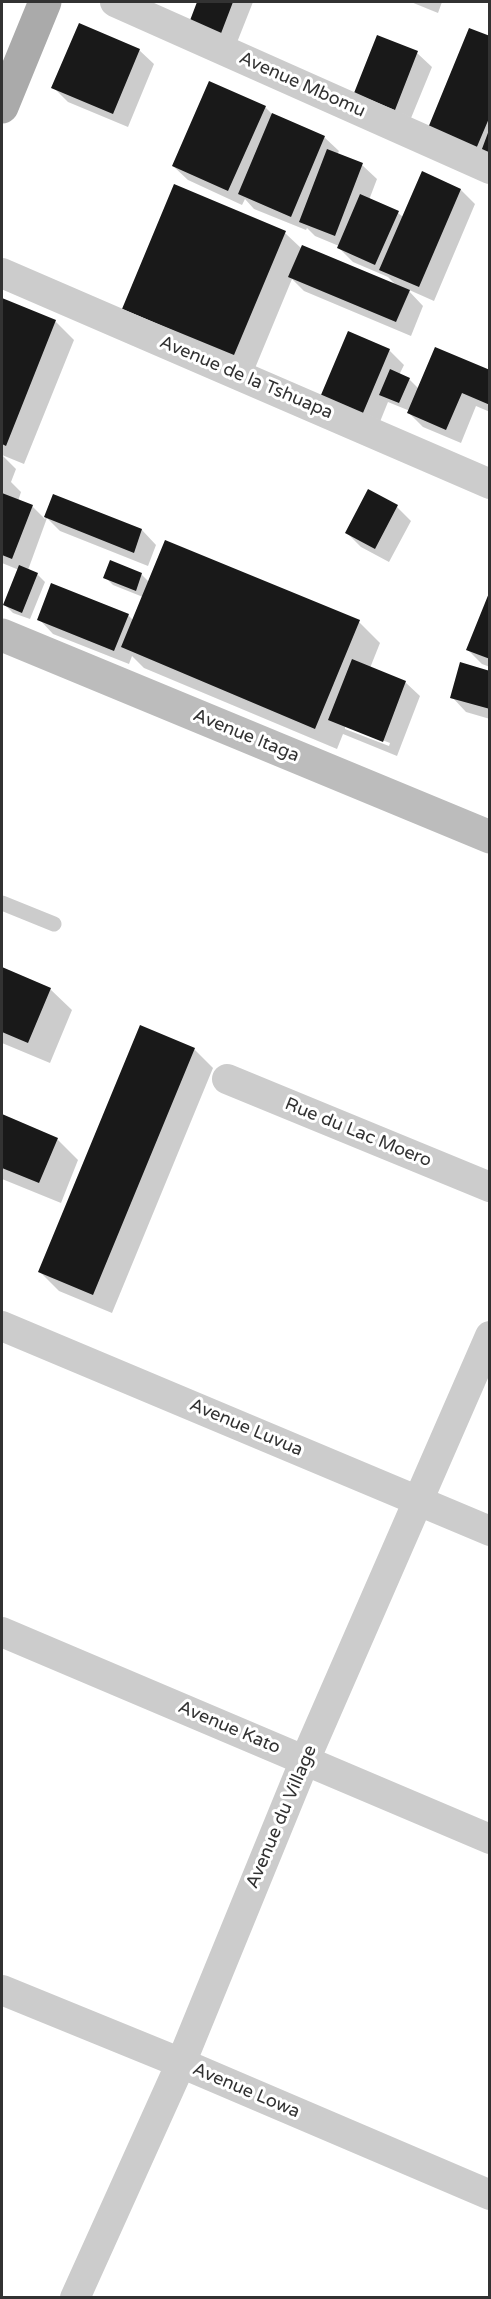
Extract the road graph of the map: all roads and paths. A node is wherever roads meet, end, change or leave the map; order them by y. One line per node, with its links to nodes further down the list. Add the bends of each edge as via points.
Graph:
1 (45, 2): 3 (main road)
2 (115, 2): 4 (street, Avenue Mbomu)
3 (2, 107)
4 (489, 169)
5 (2, 273): 6 (street, Avenue de la Tshuapa)
6 (489, 484)
7 (2, 635): 8 (street, Avenue Itaga)
8 (489, 837)
9 (2, 903): 10 (lane)
10 (54, 924)
11 (227, 1079): 12 (street, Rue du Lac Moero)
12 (489, 1187)
13 (2, 1326): 15 (street, Avenue Luvua)
14 (489, 1336): 15 (street, Avenue du Village)
15 (419, 1500): 16 (street, Avenue Luvua); 18 (street, Avenue du Village)
16 (489, 1531)
17 (2, 1632): 18 (street, Avenue Kato)
18 (305, 1760): 19 (street, Avenue Kato); 21 (street, Avenue du Village)
19 (489, 1839)
20 (2, 1990): 21 (street, Avenue Lowa)
21 (181, 2063): 22 (street, Avenue Lowa); 23 (street, Avenue du Village)
22 (489, 2195)
23 (75, 2298)

